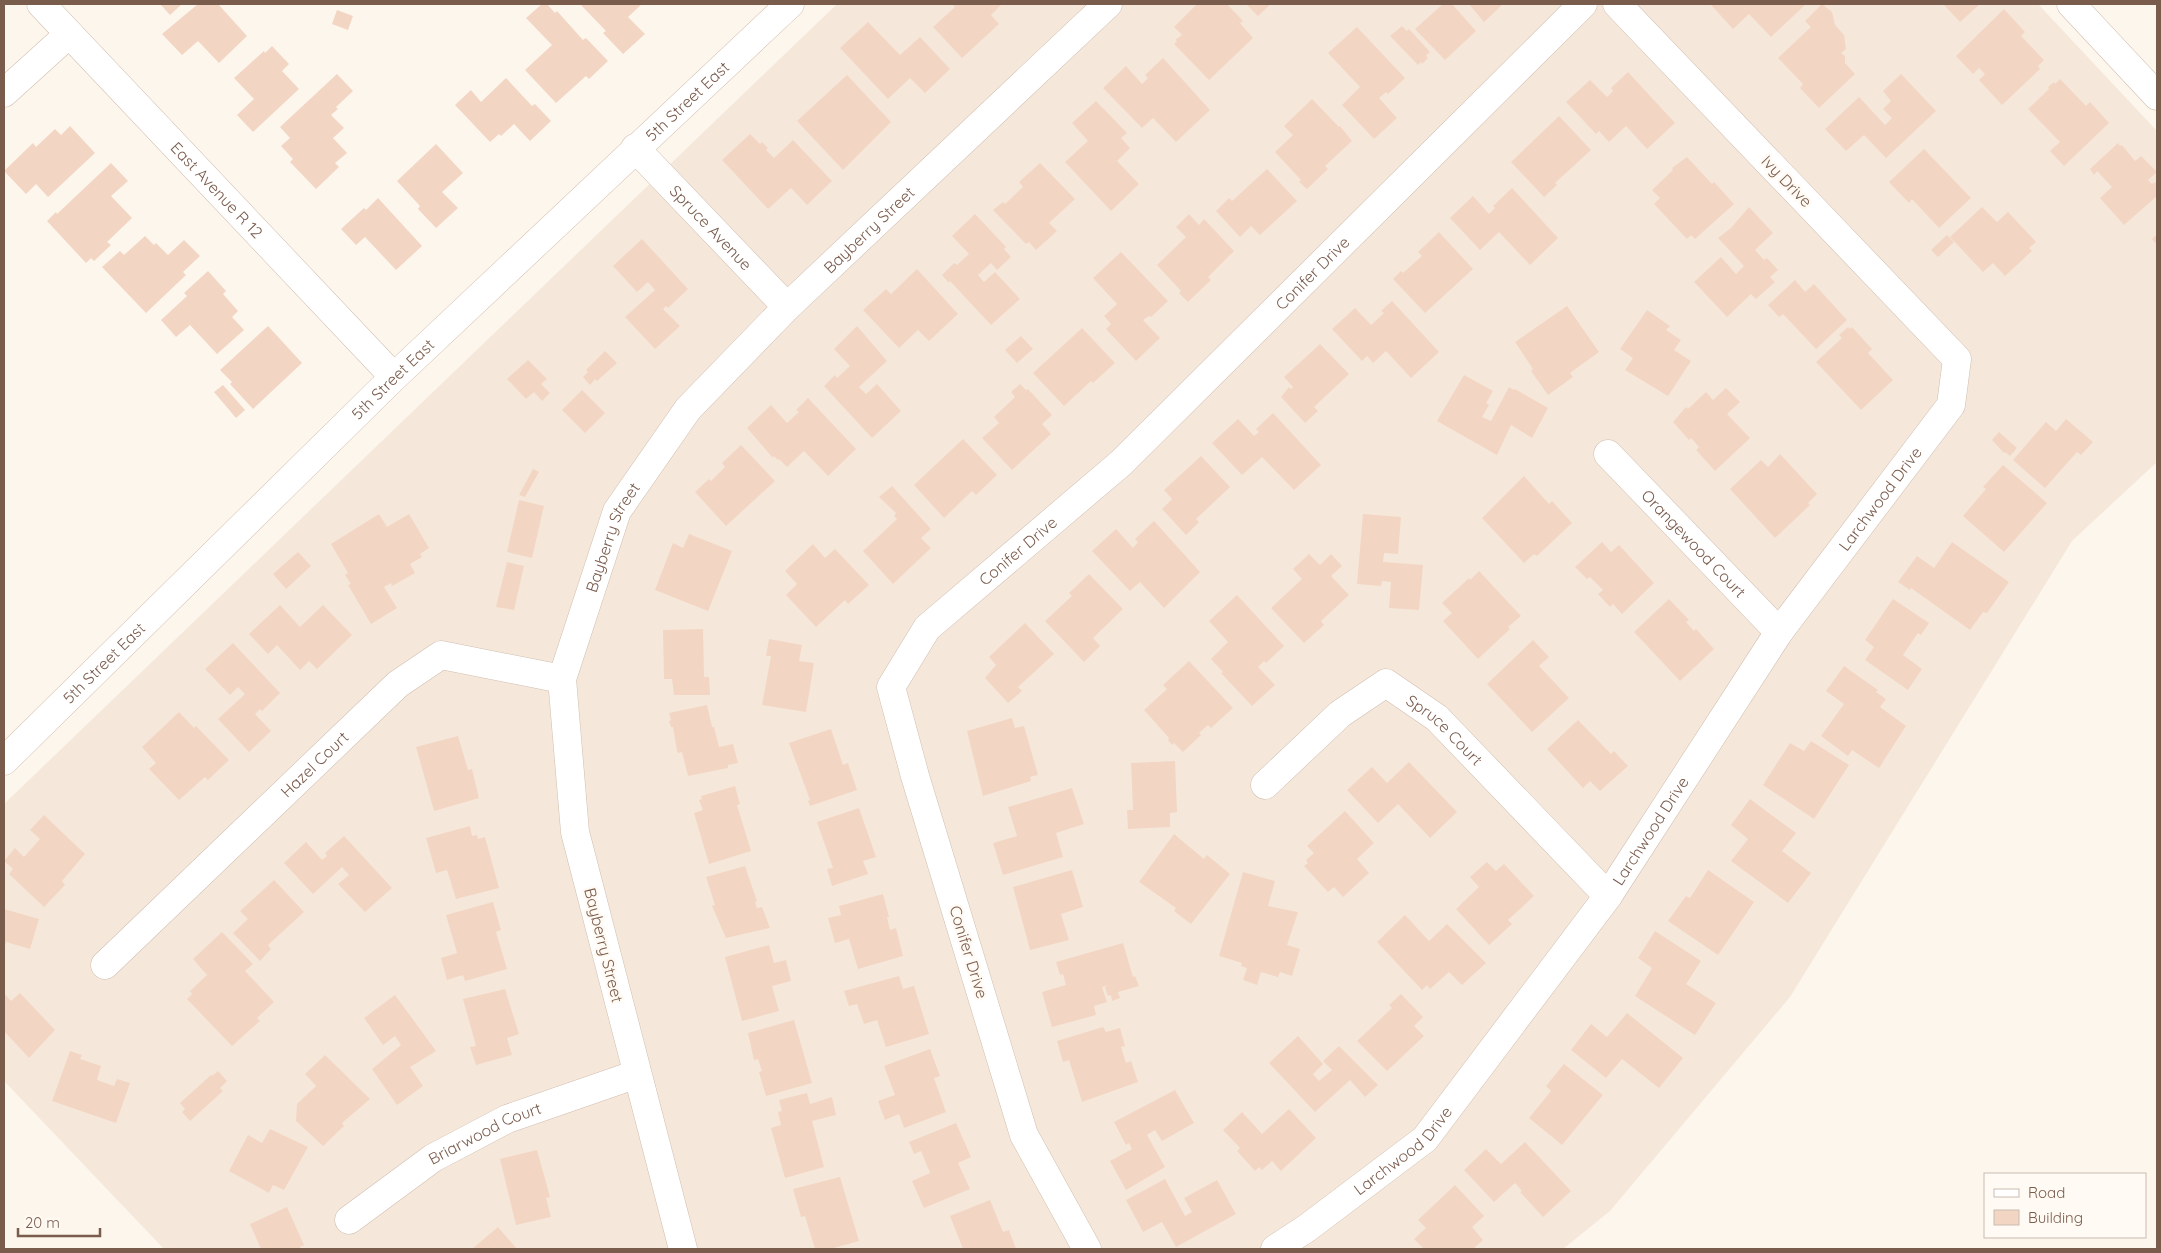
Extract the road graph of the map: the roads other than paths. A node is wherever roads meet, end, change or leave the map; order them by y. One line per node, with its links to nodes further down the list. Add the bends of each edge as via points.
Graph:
1 (42, 4): 7 (street, East Avenue R 12)
2 (790, 4): 10 (street, 5th Street East)
3 (1108, 4): 11 (street, Bayberry Street)
4 (1583, 4): 24 (street, Conifer Drive, via 1121,463 927,628 891,687 1024,1135)
5 (1617, 4): 12 (street, Ivy Drive)
6 (2071, 4): 9 (street)
7 (69, 34): 8 (street); 13 (street, East Avenue R 12)
8 (4, 93)
9 (2157, 96)
10 (635, 148): 11 (street, Spruce Avenue); 13 (street, 5th Street East)
11 (787, 307): 16 (street, Bayberry Street, via 688,409 617,511)
12 (1957, 359): 15 (street, Larchwood Drive, via 1952,404)
13 (394, 377): 17 (street, 5th Street East)
14 (1608, 454): 15 (street, Orangewood Court)
15 (1779, 632): 19 (street, Larchwood Drive)
16 (562, 679): 20 (street, Hazel Court, via 441,655 398,684); 21 (street, Bayberry Street, via 575,832)
17 (4, 761)
18 (1265, 785): 19 (street, Spruce Court, via 1340,714 1386,683 1437,718)
19 (1608, 896): 25 (street, Larchwood Drive, via 1425,1139)
20 (105, 965)
21 (637, 1074): 22 (street, Briarwood Court, via 506,1118 433,1158); 23 (street, Bayberry Street)
22 (349, 1220)
23 (683, 1249)
24 (1087, 1249)
25 (1275, 1249)

